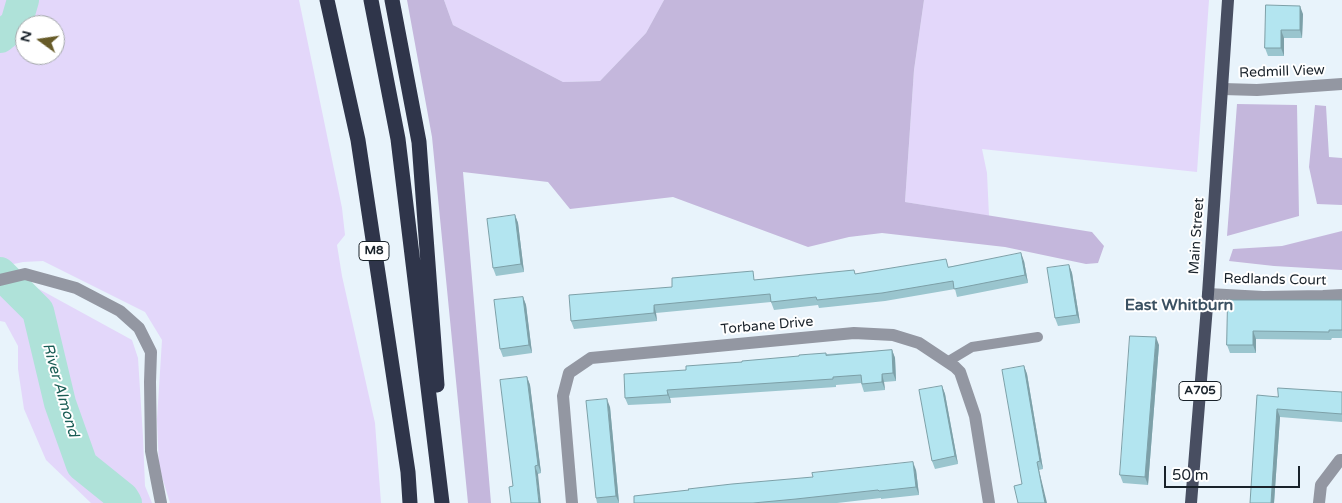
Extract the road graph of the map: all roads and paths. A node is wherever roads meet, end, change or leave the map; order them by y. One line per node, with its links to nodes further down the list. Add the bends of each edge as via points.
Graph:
1 (371, 0): 15 (highway, via 398,139)
2 (392, 0): 16 (highway, via 419,142)
3 (1228, 0): 6 (main road, Main Street / A705)
4 (328, 3): 14 (highway, M8, via 358,140)
5 (1342, 84): 6 (street, Redmill View)
6 (1223, 89): 8 (main road, Main Street / A705)
7 (0, 280): 13 (street, via 25,274 76,288 120,310 139,328 151,352 151,451)
8 (1208, 294): 9 (street, Redlands Court, via 1263,297); 19 (main road, Main Street / A705)
9 (1342, 294)
10 (1038, 337): 11 (lane, via 972,347)
11 (947, 362): 17 (street, Torbane Drive, via 920,343 893,335 854,333 591,358 569,373 563,396); 18 (street, Torbane Drive, via 960,372 975,416)
12 (1342, 460): 20 (street, via 1320,485)
13 (161, 503)
14 (410, 503)
15 (442, 503)
16 (446, 503)
17 (572, 503)
18 (989, 503)
19 (1190, 503)
20 (1319, 503)

